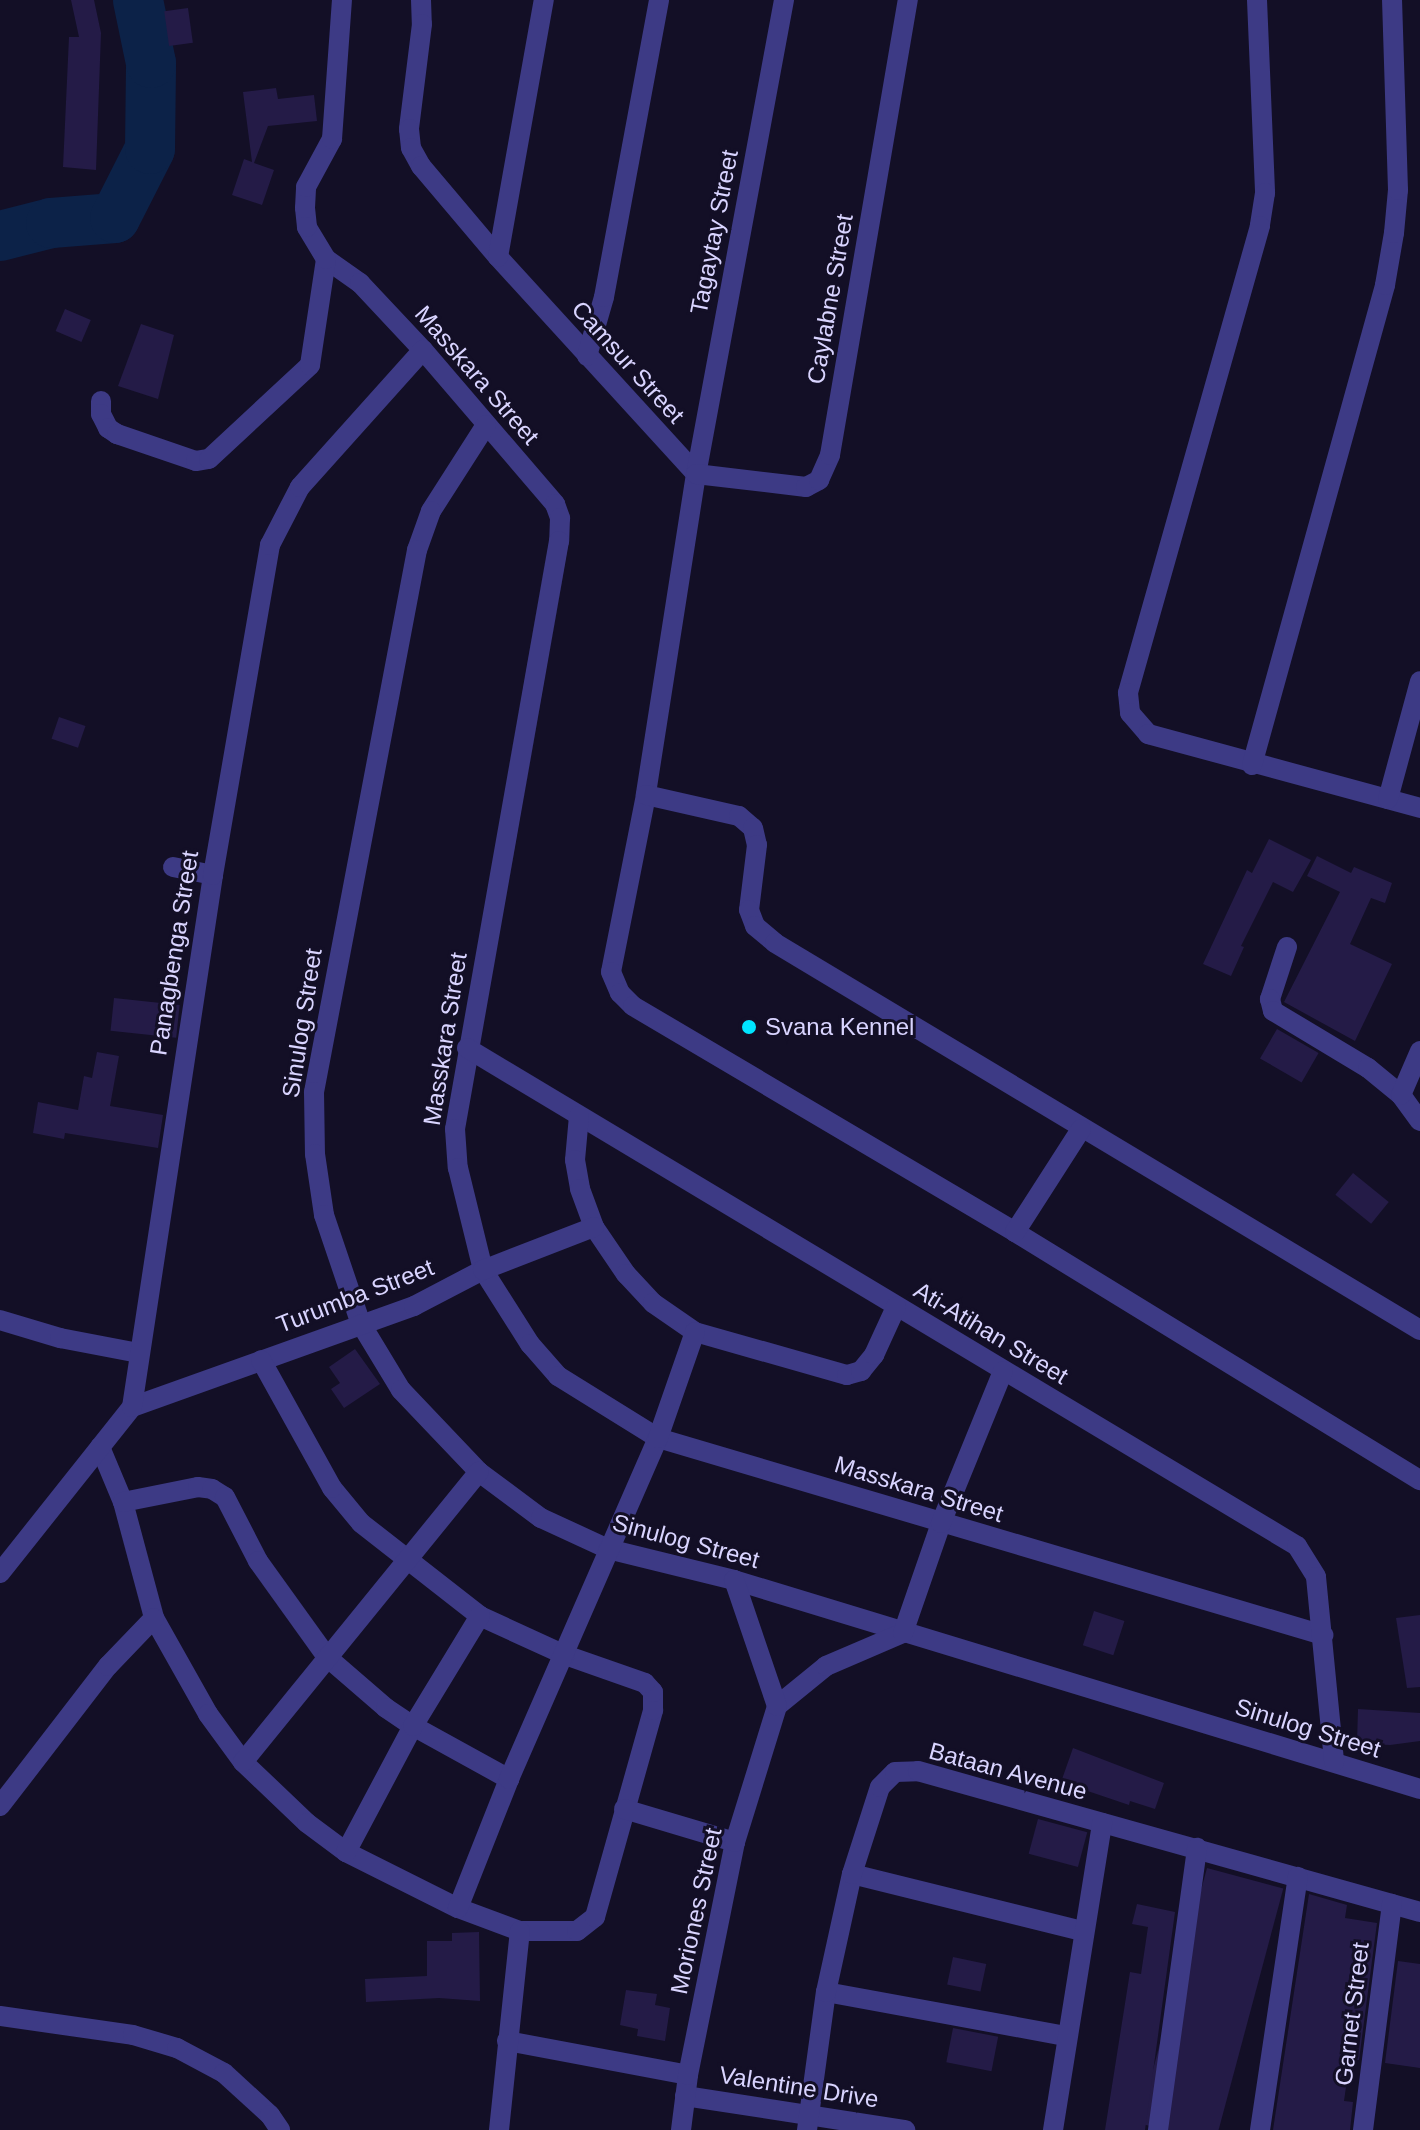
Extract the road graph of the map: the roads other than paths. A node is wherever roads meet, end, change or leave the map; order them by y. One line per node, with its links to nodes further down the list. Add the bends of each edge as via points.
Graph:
1 (342, 0): 10 (street, via 332,139 306,187 307,227)
2 (421, 0): 9 (street, Camsur Street, via 411,148)
3 (544, 0): 9 (street)
4 (659, 0): 12 (street, via 604,297)
5 (784, 0): 15 (street, Tagaytay Street)
6 (908, 0): 15 (street, Caylabne Street, via 830,455 819,480 806,487)
7 (1257, 0): 17 (street, via 1265,193 1260,226 1128,693 1130,713 1148,734)
8 (1392, 0): 17 (street, via 1398,190 1385,285)
9 (498, 257): 12 (street, Camsur Street)
10 (326, 259): 11 (street, Masskara Street, via 360,283); 13 (street, via 310,365 209,459 196,461 117,434 101,414)
11 (423, 350): 14 (street, Masskara Street); 22 (street, Panagbenga Street, via 300,487 278,524 270,545)
12 (587, 356): 15 (street, Camsur Street)
13 (101, 401)
14 (486, 425): 24 (street, Masskara Street, via 555,504 560,518); 35 (street, Sinulog Street, via 431,511 417,550 314,1092 315,1154 324,1215)
15 (696, 474): 18 (street)
16 (1420, 681): 19 (street)
17 (1252, 765): 19 (street)
18 (646, 795): 29 (street, via 739,816 753,828 757,845 749,910 755,926); 31 (street, via 611,972 620,993 633,1006)
19 (1388, 799): 20 (street)
20 (1420, 808)
21 (173, 867): 22 (street)
22 (213, 875): 38 (street, Panagbenga Street)
23 (1287, 947): 26 (street, via 1270,999 1273,1011 1368,1068)
24 (467, 1048): 27 (street, Ati-Atihan Street); 32 (street, Masskara Street, via 455,1129)
25 (1420, 1051): 26 (street)
26 (1401, 1095): 28 (street)
27 (579, 1116): 30 (street, via 575,1160); 33 (street, Ati-Atihan Street)
28 (1420, 1121)
29 (1081, 1129): 31 (street); 36 (street)
30 (594, 1227): 32 (street, Turumba Street); 37 (street, via 653,1303)
31 (1015, 1232): 45 (street)
32 (483, 1270): 35 (street, Turumba Street, via 414,1306); 42 (street, Masskara Street, via 530,1344 558,1376)
33 (896, 1307): 37 (street, via 874,1355 861,1371 847,1375); 40 (street, Ati-Atihan Street)
34 (0, 1320): 38 (street)
35 (361, 1324): 39 (street, Turumba Street); 44 (street, Sinulog Street, via 401,1390)
36 (1420, 1330)
37 (695, 1332): 42 (street)
38 (139, 1353): 41 (street, Panagbenga Street)
39 (261, 1360): 41 (street, Turumba Street); 49 (street, via 332,1488 361,1523)
40 (1003, 1371): 47 (street); 55 (street, Ati-Atihan Street, via 1297,1546 1316,1577)
41 (132, 1407): 43 (street)
42 (658, 1438): 47 (street, Masskara Street); 48 (street)
43 (100, 1447): 46 (street); 50 (street)
44 (479, 1472): 48 (street, Sinulog Street, via 541,1518); 49 (street)
45 (1420, 1480)
46 (123, 1502): 53 (street); 57 (street, via 198,1487 225,1497 284,1602)
47 (941, 1523): 54 (street); 55 (street, Masskara Street)
48 (608, 1549): 51 (street, Sinulog Street); 56 (street)
49 (406, 1561): 52 (street); 57 (street)
50 (0, 1573)
51 (734, 1580): 54 (street, Sinulog Street); 58 (street)
52 (480, 1616): 56 (street); 59 (street)
53 (154, 1618): 60 (street, via 195,1693); 64 (street, via 78,1703)
54 (903, 1633): 58 (street, via 826,1666); 61 (street, Sinulog Street)
55 (1323, 1635): 61 (street, Ati-Atihan Street)
56 (565, 1655): 62 (street); 65 (street, via 645,1683 653,1692 653,1710)
57 (327, 1657): 59 (street); 60 (street)
58 (777, 1706): 67 (street, Moriones Street)
59 (413, 1726): 62 (street); 69 (street)
60 (243, 1762): 69 (street)
61 (1334, 1762): 63 (street, Sinulog Street)
62 (509, 1779): 73 (street)
63 (1420, 1789)
64 (0, 1806)
65 (624, 1809): 67 (street); 75 (street, via 595,1917 577,1931)
66 (1102, 1823): 68 (street, Bataan Avenue); 70 (street, Bataan Avenue, via 918,1771 895,1772 880,1787); 76 (street)
67 (735, 1842): 81 (street, Moriones Street)
68 (1197, 1848): 71 (street, Bataan Avenue); 89 (street)
69 (346, 1852): 73 (street)
70 (852, 1874): 76 (street); 77 (street, Bataan Avenue)
71 (1298, 1877): 72 (street, Bataan Avenue); 90 (street)
72 (1392, 1904): 74 (street, Bataan Avenue); 91 (street, Garnet Street)
73 (458, 1908): 75 (street)
74 (1420, 1912)
75 (520, 1931): 80 (street)
76 (1083, 1931): 79 (street)
77 (826, 1992): 79 (street); 83 (street, Bataan Avenue)
78 (0, 2016): 84 (street, via 133,2035 177,2048 224,2073)
79 (1066, 2036): 88 (street)
80 (507, 2041): 81 (street); 85 (street)
81 (688, 2075): 82 (street, Moriones Street)
82 (685, 2096): 83 (street, Valentine Drive); 86 (street, Moriones Street)
83 (808, 2122): 87 (street, Valentine Drive)
84 (280, 2130)
85 (499, 2130)
86 (681, 2130)
87 (905, 2130)
88 (1053, 2130)
89 (1158, 2130)
90 (1260, 2130)
91 (1363, 2130)

